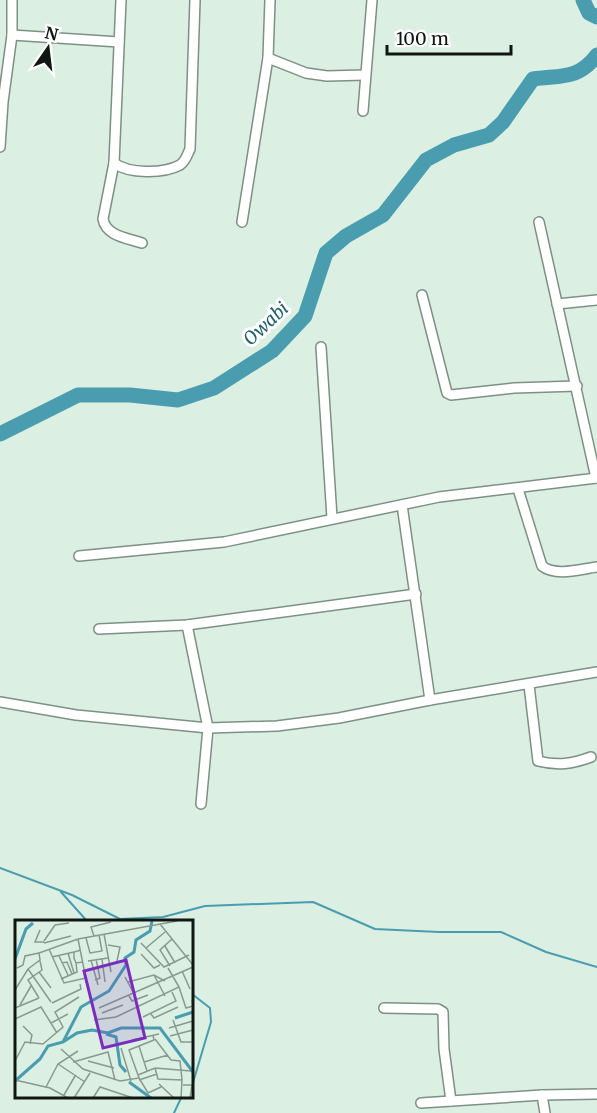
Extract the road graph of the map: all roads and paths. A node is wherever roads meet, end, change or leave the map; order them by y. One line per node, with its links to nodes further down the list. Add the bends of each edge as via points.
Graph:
1 (12, 0): 6 (street)
2 (121, 0): 7 (street)
3 (195, 0): 13 (street, via 190,149 186,160 161,171 135,170)
4 (270, 0): 8 (street)
5 (372, 0): 9 (street)
6 (12, 35): 7 (street); 10 (street)
7 (119, 42): 13 (street)
8 (268, 58): 9 (street, via 306,73); 14 (street)
9 (365, 75): 11 (street)
10 (1, 102): 12 (street)
11 (363, 111)
12 (0, 147)
13 (114, 163): 16 (street, via 104,225 110,232)
14 (242, 222)
15 (539, 222): 19 (street)
16 (142, 243)
17 (422, 295): 21 (street, via 447,393)
18 (597, 300): 19 (street)
19 (557, 304): 21 (street)
20 (321, 347): 25 (street)
21 (577, 386): 22 (street)
22 (597, 478): 23 (street)
23 (518, 489): 24 (street); 27 (street, via 543,566 557,572)
24 (402, 505): 25 (street); 28 (street)
25 (332, 518): 26 (street, via 224,542)
26 (80, 556)
27 (597, 567)
28 (416, 594): 29 (street); 33 (street)
29 (187, 625): 30 (street); 35 (street)
30 (99, 629)
31 (597, 672): 32 (street)
32 (529, 685): 33 (street); 36 (street, via 538,761 562,765)
33 (430, 700): 35 (street, via 298,724)
34 (0, 702): 35 (street, via 76,715)
35 (208, 728): 37 (street)
36 (591, 757)
37 (201, 804)
38 (384, 1008): 41 (street, via 438,1008 443,1012)
39 (597, 1094): 40 (street)
40 (542, 1095): 41 (street); 43 (street)
41 (451, 1101): 42 (street)
42 (421, 1103)
43 (544, 1113)

